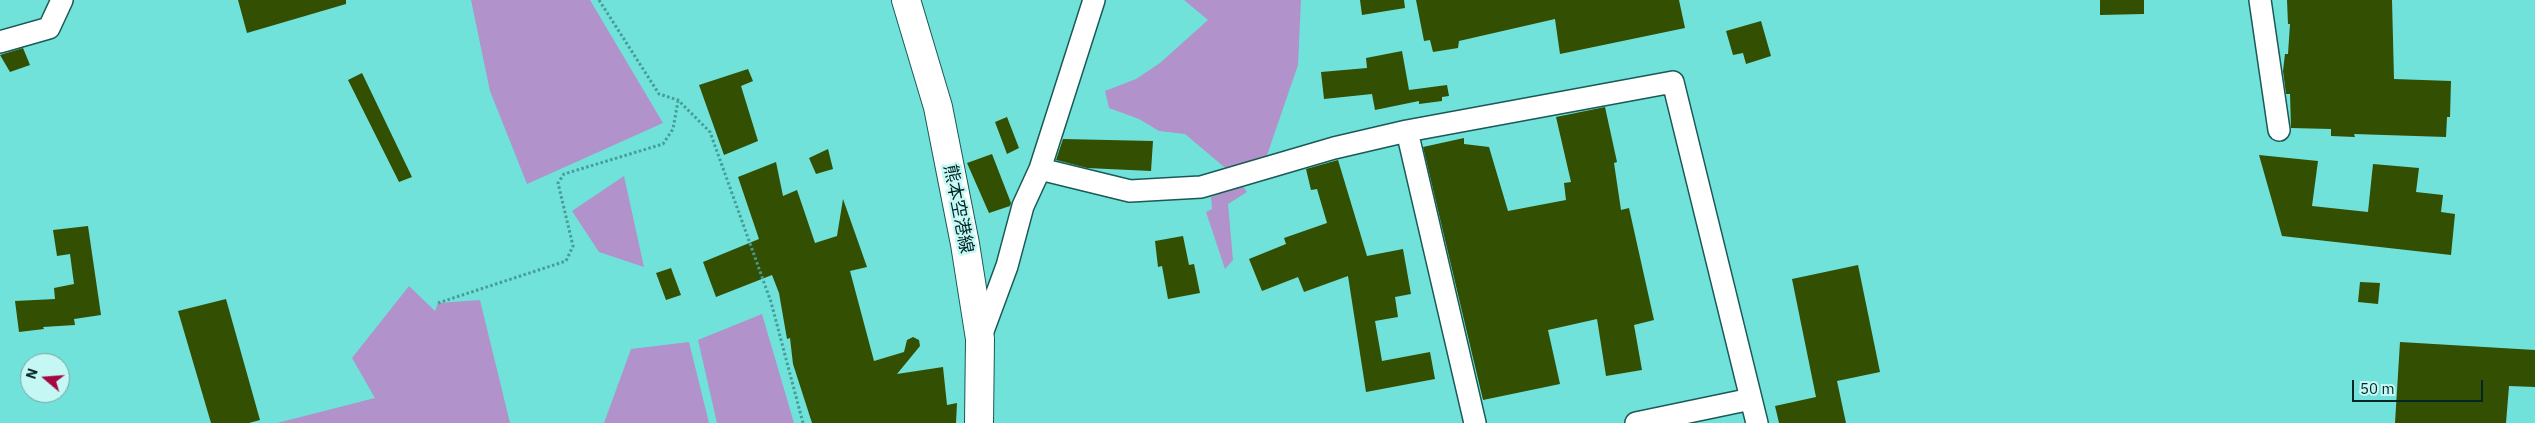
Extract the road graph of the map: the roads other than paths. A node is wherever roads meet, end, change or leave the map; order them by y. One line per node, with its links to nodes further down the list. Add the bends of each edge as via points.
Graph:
1 (62, 0): 6 (street, via 49,28)
2 (906, 0): 10 (main road, 熊本空港線, via 938,107)
3 (1094, 0): 5 (street)
4 (2260, 0): 7 (street)
5 (1088, 10): 9 (street)
6 (0, 42)
7 (2280, 130)
8 (1407, 131): 9 (street, via 1334,148 1201,187 1130,191); 11 (street, via 1673,82); 13 (street)
9 (1040, 169): 10 (street, via 1023,206 1007,266)
10 (980, 339): 12 (main road, 熊本空港線)
11 (1751, 398): 14 (street); 15 (street)
12 (979, 423)
13 (1475, 423)
14 (1636, 423)
15 (1758, 423)

